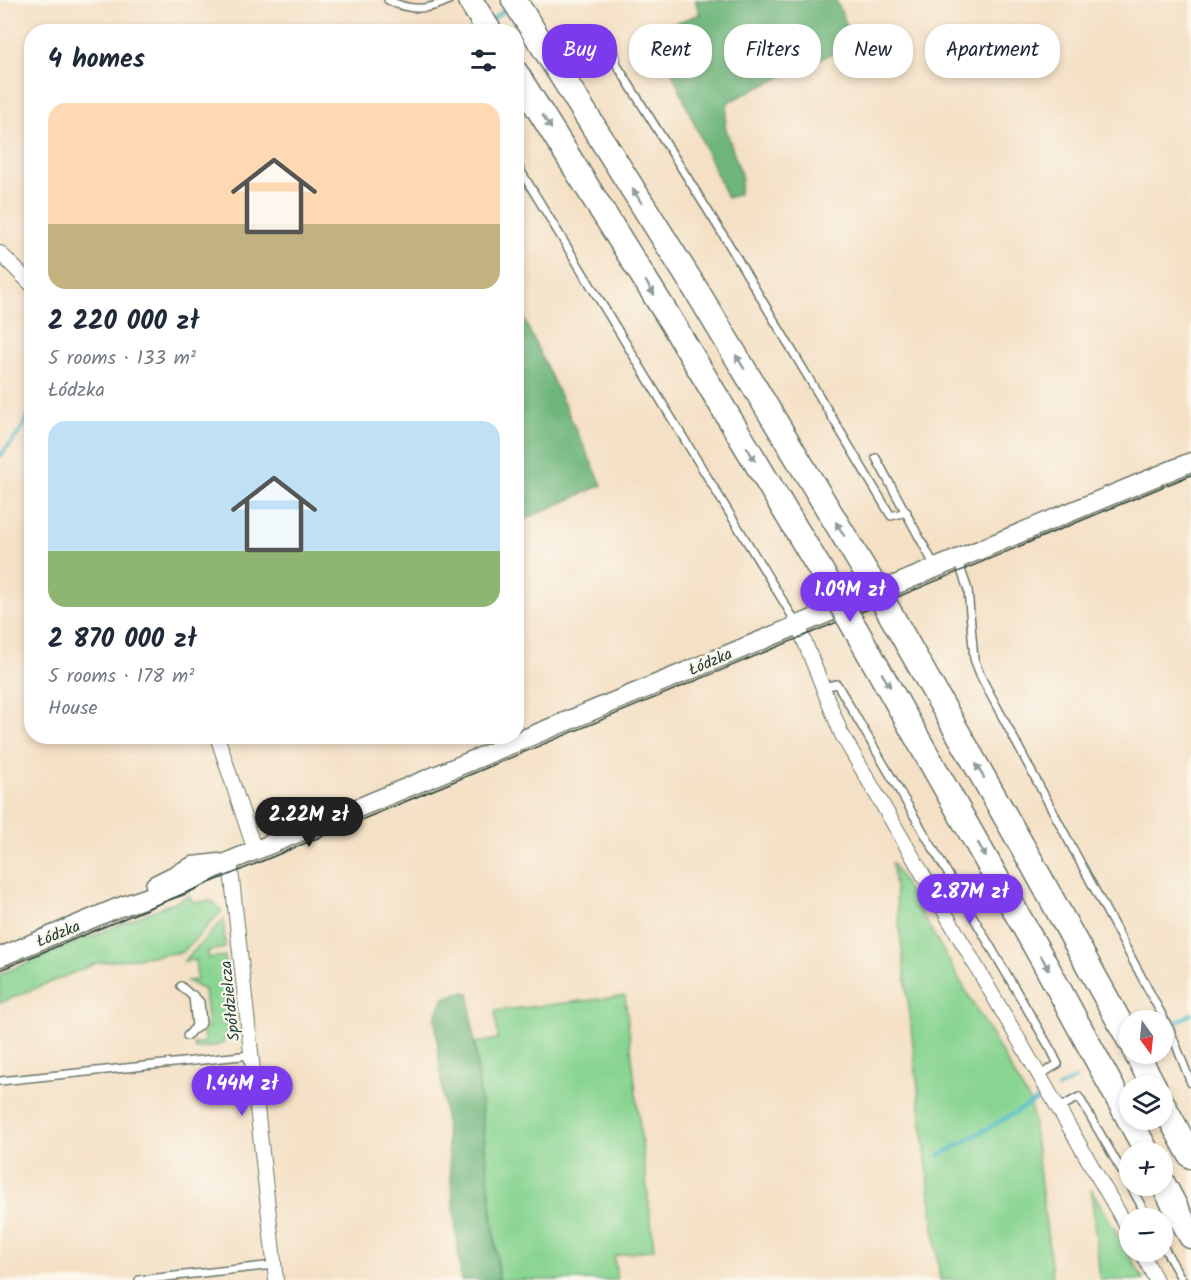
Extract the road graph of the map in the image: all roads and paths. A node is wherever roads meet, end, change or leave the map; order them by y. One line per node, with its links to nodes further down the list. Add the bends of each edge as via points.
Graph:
1 (388, 0): 2 (lane, via 411,9 424,9)
2 (449, 0)
3 (470, 0): 5 (highway)
4 (520, 9): 25 (highway, one-way to 4, bridge, via 870,579 698,293)
5 (485, 24)
6 (617, 65): 13 (lane, via 891,516)
7 (524, 86): 33 (highway, one-way to 33, bridge, via 835,594 1023,922)
8 (524, 176): 16 (lane)
9 (0, 253): 10 (street)
10 (24, 277)
11 (876, 458): 13 (lane)
12 (1191, 462): 14 (main road, Łódzka)
13 (907, 512): 15 (lane)
14 (957, 559): 15 (main road, Łódzka); 30 (lane, via 968,590 974,659 981,677 1170,1030)
15 (936, 568): 16 (main road, Łódzka)
16 (798, 625): 17 (street); 18 (main road, Łódzka)
17 (821, 688): 28 (street, via 841,733); 28 (lane, via 837,684 1051,1050 1058,1064)
18 (524, 739)
19 (220, 744): 21 (street)
20 (512, 744): 21 (main road, Łódzka)
21 (255, 851): 22 (main road, Łódzka)
22 (230, 861): 23 (main road, Łódzka, via 201,864 183,871 117,909); 27 (street, Spółdzielcza)
23 (0, 957)
24 (181, 986): 26 (lane, via 192,995 195,1029)
25 (1119, 1021)
26 (187, 1036)
27 (251, 1055): 29 (lane); 41 (street, Spółdzielcza)
28 (1040, 1075): 31 (street)
29 (0, 1081)
30 (1191, 1083)
31 (1059, 1108): 35 (lane, via 1079,1097); 37 (street)
32 (1173, 1122): 34 (highway)
33 (1142, 1142)
34 (1191, 1156)
35 (1119, 1166)
36 (1170, 1196): 38 (highway)
37 (1119, 1213)
38 (1191, 1236)
39 (1147, 1262): 44 (street)
40 (1172, 1262): 45 (lane)
41 (274, 1265): 42 (lane); 43 (street, Spółdzielcza)
42 (139, 1280)
43 (276, 1280)
44 (1156, 1280)
45 (1182, 1280)

